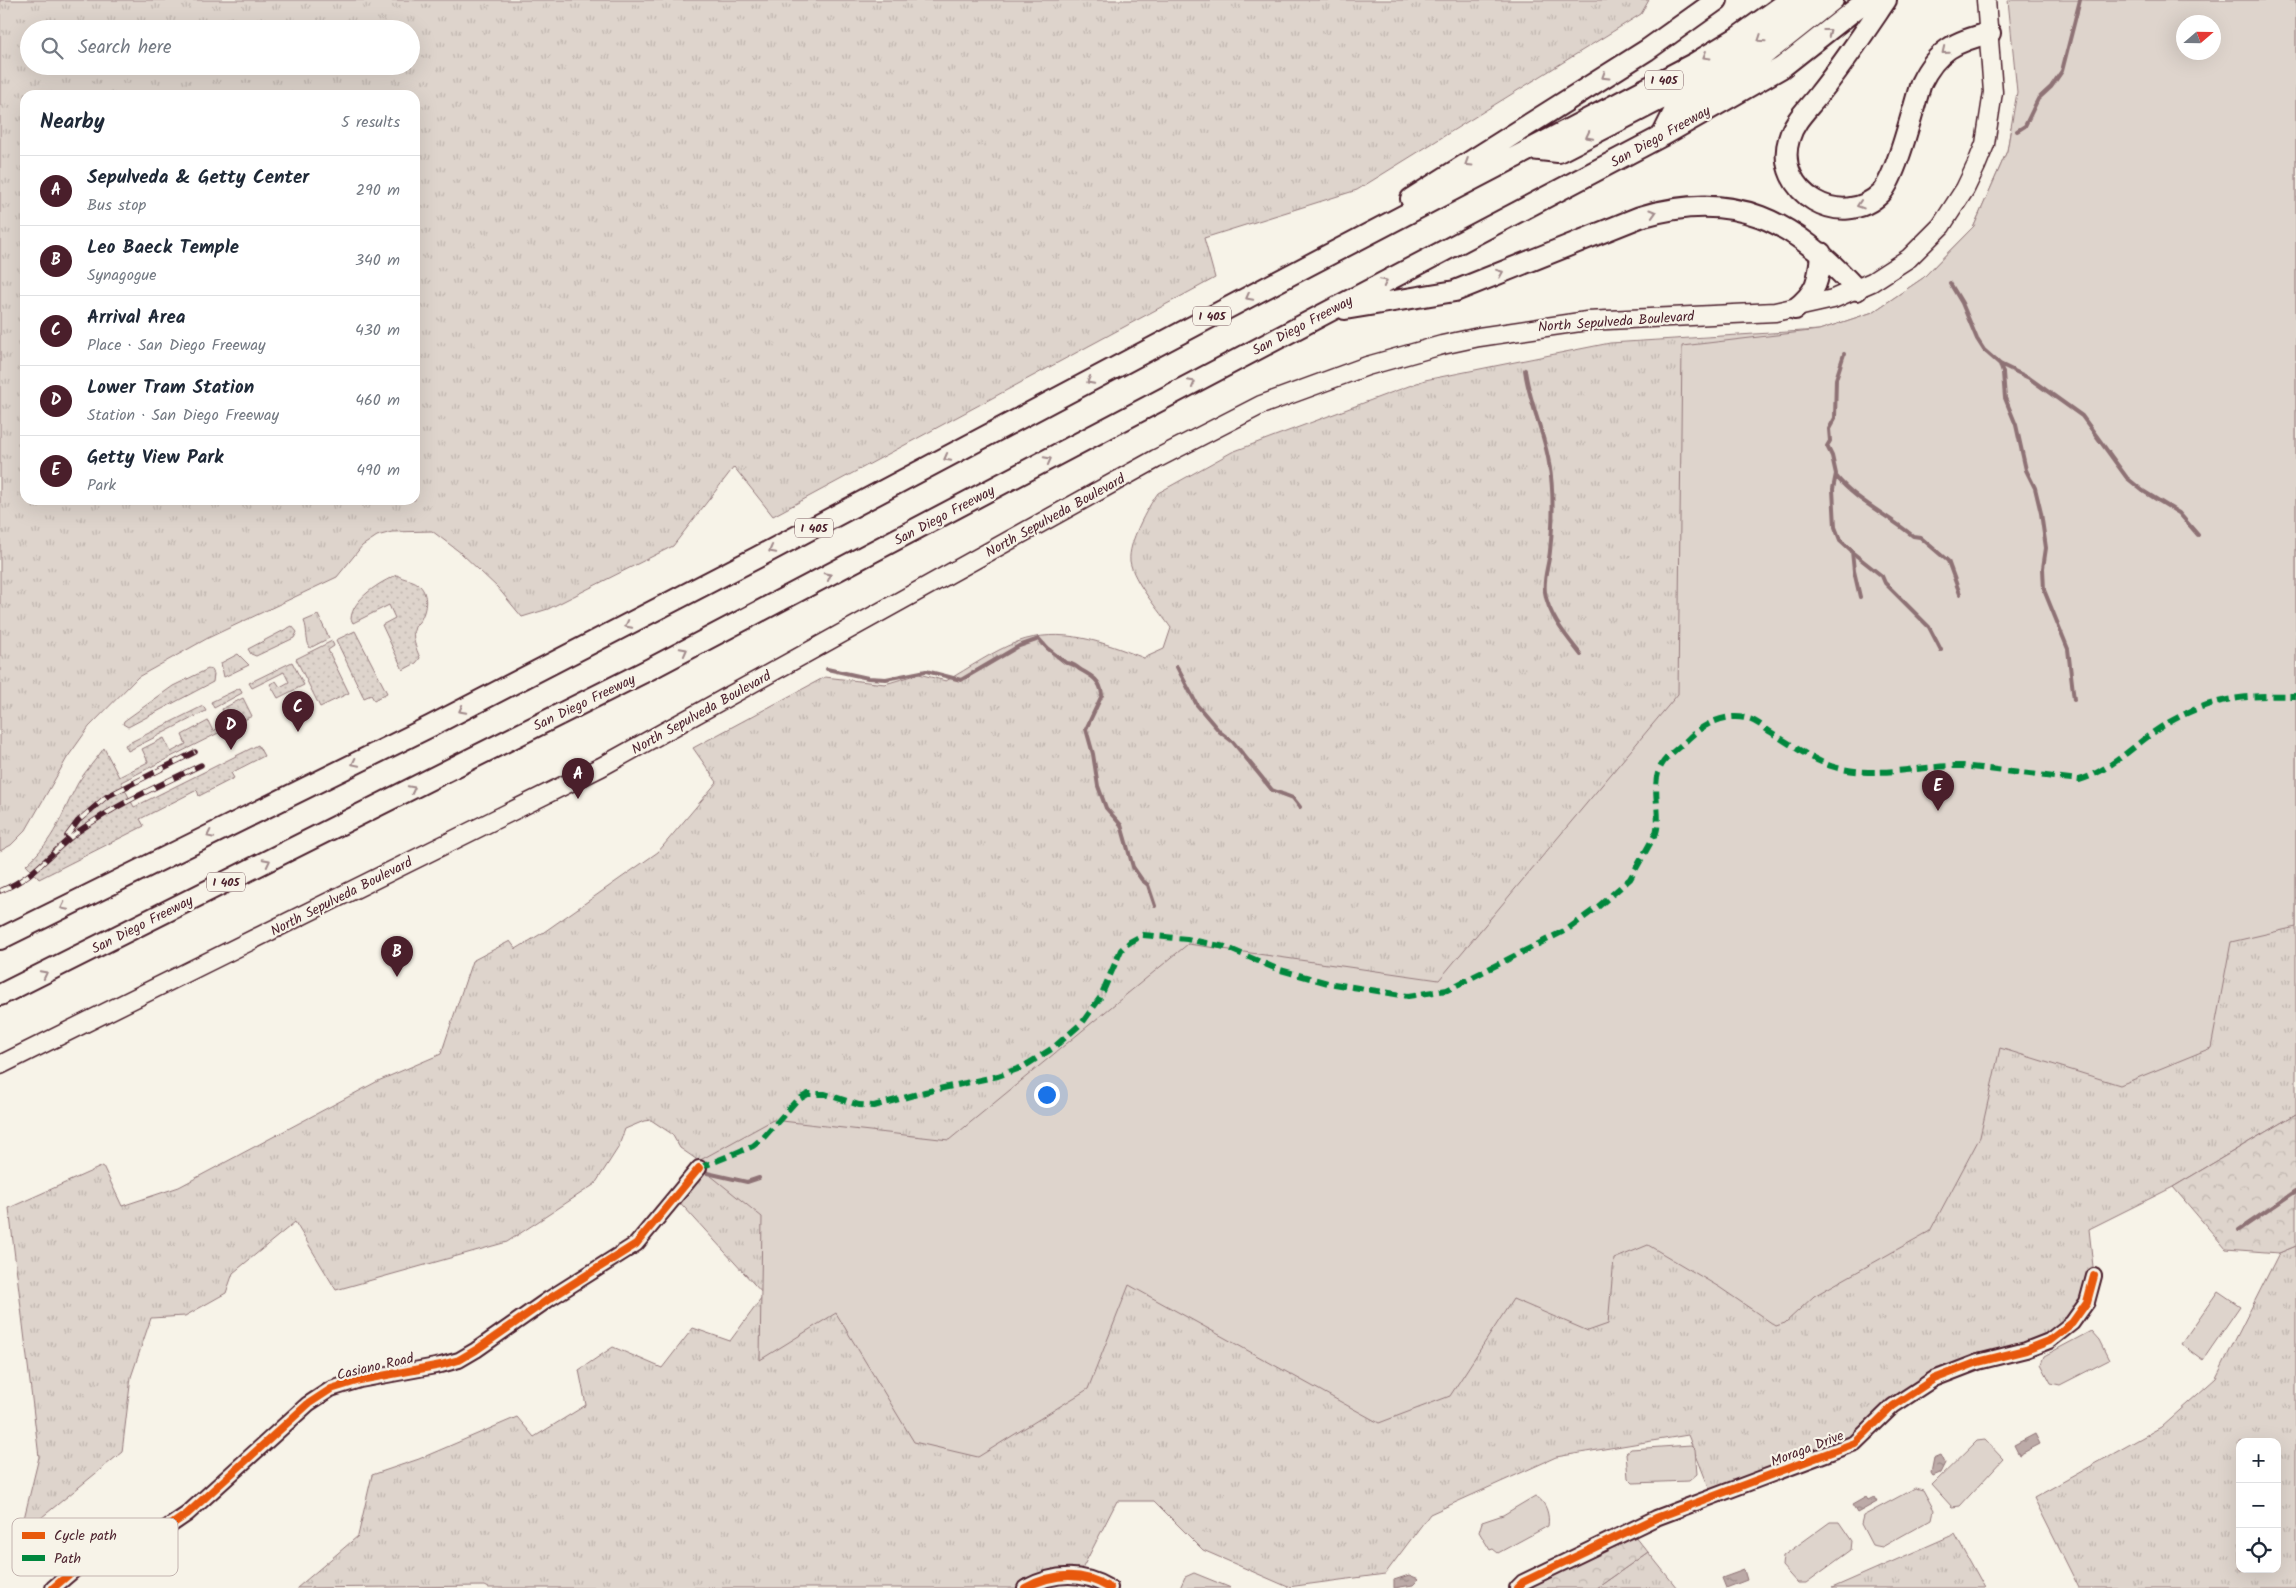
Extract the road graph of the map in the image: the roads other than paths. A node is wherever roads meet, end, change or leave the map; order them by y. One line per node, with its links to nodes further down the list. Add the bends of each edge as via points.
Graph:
1 (1717, 0): 12 (highway, one-way to 12, via 1646,50)
2 (1790, 0): 10 (highway, I 405, one-way to 10, via 1694,63)
3 (1814, 0): 10 (highway, one-way to 10, via 1726,63 1661,99 1558,152)
4 (1833, 0): 9 (highway, via 1765,54 1674,112)
5 (1867, 0): 9 (highway, San Diego Freeway / I 405, one-way to 5, via 1781,68)
6 (1886, 0): 8 (highway, one-way to 6, via 1966,38 1953,45 1927,71 1893,172 1880,193 1858,206 1835,209 1822,205 1803,193 1791,176 1786,152 1788,141 1799,119)
7 (1986, 0): 8 (main road, North Sepulveda Boulevard)
8 (1990, 33): 13 (main road, North Sepulveda Boulevard, via 1993,92 1990,118 1985,144 1965,189 1926,243 1892,271)
9 (1662, 136): 15 (highway, San Diego Freeway / I 405, one-way to 9)
10 (1532, 149): 12 (highway, I 405)
11 (1821, 253): 13 (highway); 14 (highway, via 1818,281 1812,293); 15 (highway, one-way to 11, via 1455,291 1632,220 1675,208 1725,208 1760,216 1792,231)
12 (1292, 274): 16 (highway, I 405, one-way to 16, via 782,545 430,726)
13 (1857, 290): 14 (main road, North Sepulveda Boulevard)
14 (1795, 309): 18 (main road, North Sepulveda Boulevard, via 1753,314 1623,318 1516,330 1405,355 1261,405 1156,459 601,766)
15 (1326, 312): 17 (highway, San Diego Freeway / I 405, one-way to 15, via 782,600)
16 (0, 939)
17 (0, 996)
18 (0, 1064)
19 (699, 1168): 21 (street, Casiano Road, via 636,1244 459,1360 360,1380 331,1390 308,1404)
20 (2094, 1276): 26 (street, Moraga Drive, via 2087,1302 2072,1323 2049,1340 1934,1379 1894,1406 1856,1443 1656,1518 1523,1582)
21 (178, 1520)
22 (67, 1576): 23 (street, Casiano Road)
23 (53, 1588)
24 (1025, 1588): 25 (street, via 1053,1576 1080,1575)
25 (1110, 1588)
26 (1517, 1588)

